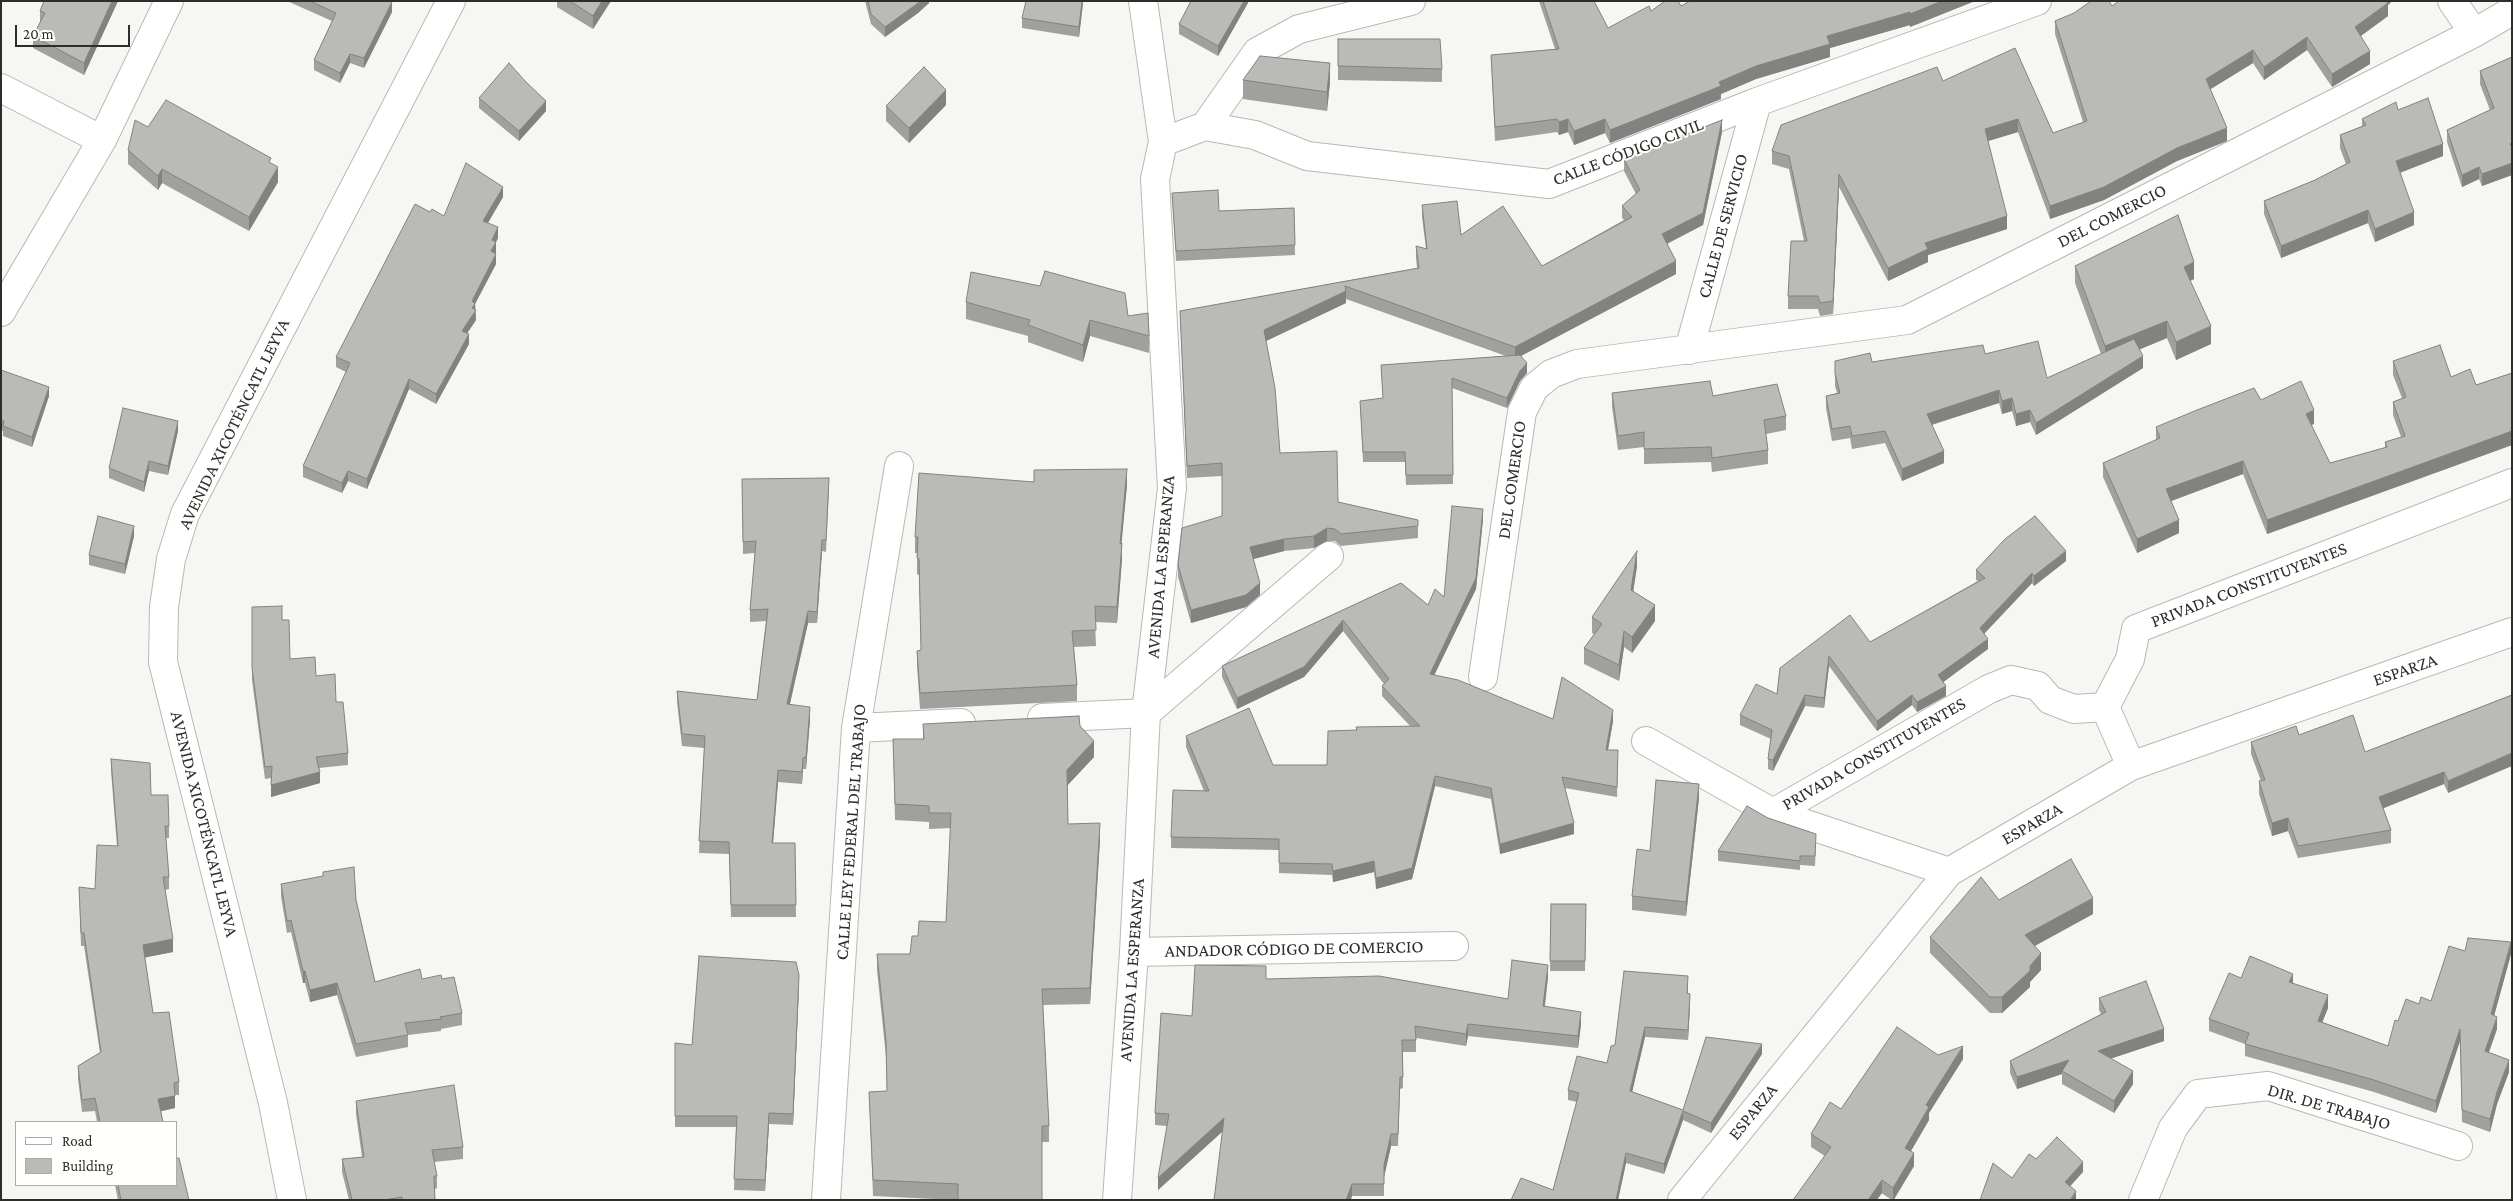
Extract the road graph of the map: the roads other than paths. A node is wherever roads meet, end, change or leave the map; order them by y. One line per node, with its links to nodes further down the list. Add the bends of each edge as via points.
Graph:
1 (169, 1): 12 (street)
2 (451, 1): 33 (street, AVENIDA XICOTÉNCATL LEYVA, via 185,514 171,559 164,607 163,662 273,1103)
3 (1143, 1): 13 (street, AVENIDA LA ESPERANZA)
4 (1411, 1): 11 (street, via 1299,29 1257,52)
5 (2037, 1): 10 (street, CALLE CÓDIGO CIVIL)
6 (2452, 1): 8 (street)
7 (2512, 11): 8 (street, DEL COMERCIO)
8 (2474, 32): 15 (street, DEL COMERCIO, via 1907,320)
9 (1, 88): 12 (street)
10 (1757, 102): 11 (street, CALLE CÓDIGO CIVIL, via 1549,184 1307,156 1255,135); 15 (street, CALLE DE SERVICIO)
11 (1205, 126): 13 (street)
12 (102, 140): 14 (street)
13 (1163, 142): 22 (street, AVENIDA LA ESPERANZA, via 1155,180 1172,488)
14 (1, 312)
15 (1689, 350): 20 (street, DEL COMERCIO, via 1577,364 1551,374 1534,388 1522,412)
16 (899, 466): 25 (street, CALLE LEY FEDERAL DEL TRABAJO)
17 (2512, 483): 21 (street, PRIVADA CONSTITUYENTES, via 2136,630 2130,659)
18 (1328, 556): 22 (street)
19 (2512, 632): 27 (street, ESPARZA)
20 (1483, 677)
21 (2105, 708): 27 (street); 28 (street, PRIVADA CONSTITUYENTES, via 2074,709 2050,700 2038,686 2011,680 1989,688)
22 (1146, 712): 23 (street); 31 (street, AVENIDA LA ESPERANZA)
23 (1020, 719)
24 (982, 722): 25 (street)
25 (856, 728): 34 (street, CALLE LEY FEDERAL DEL TRABAJO)
26 (1646, 741): 28 (street)
27 (2131, 766): 29 (street, ESPARZA)
28 (1773, 813): 29 (street)
29 (1949, 872): 36 (street, ESPARZA)
30 (1454, 946): 31 (street, ANDADOR CÓDIGO DE COMERCIO)
31 (1134, 952): 35 (street, AVENIDA LA ESPERANZA)
32 (2458, 1146): 37 (street, DIR. DE TRABAJO, via 2268,1086 2198,1094 2173,1128)
33 (292, 1200)
34 (826, 1200)
35 (1117, 1200)
36 (1682, 1200)
37 (2143, 1200)

